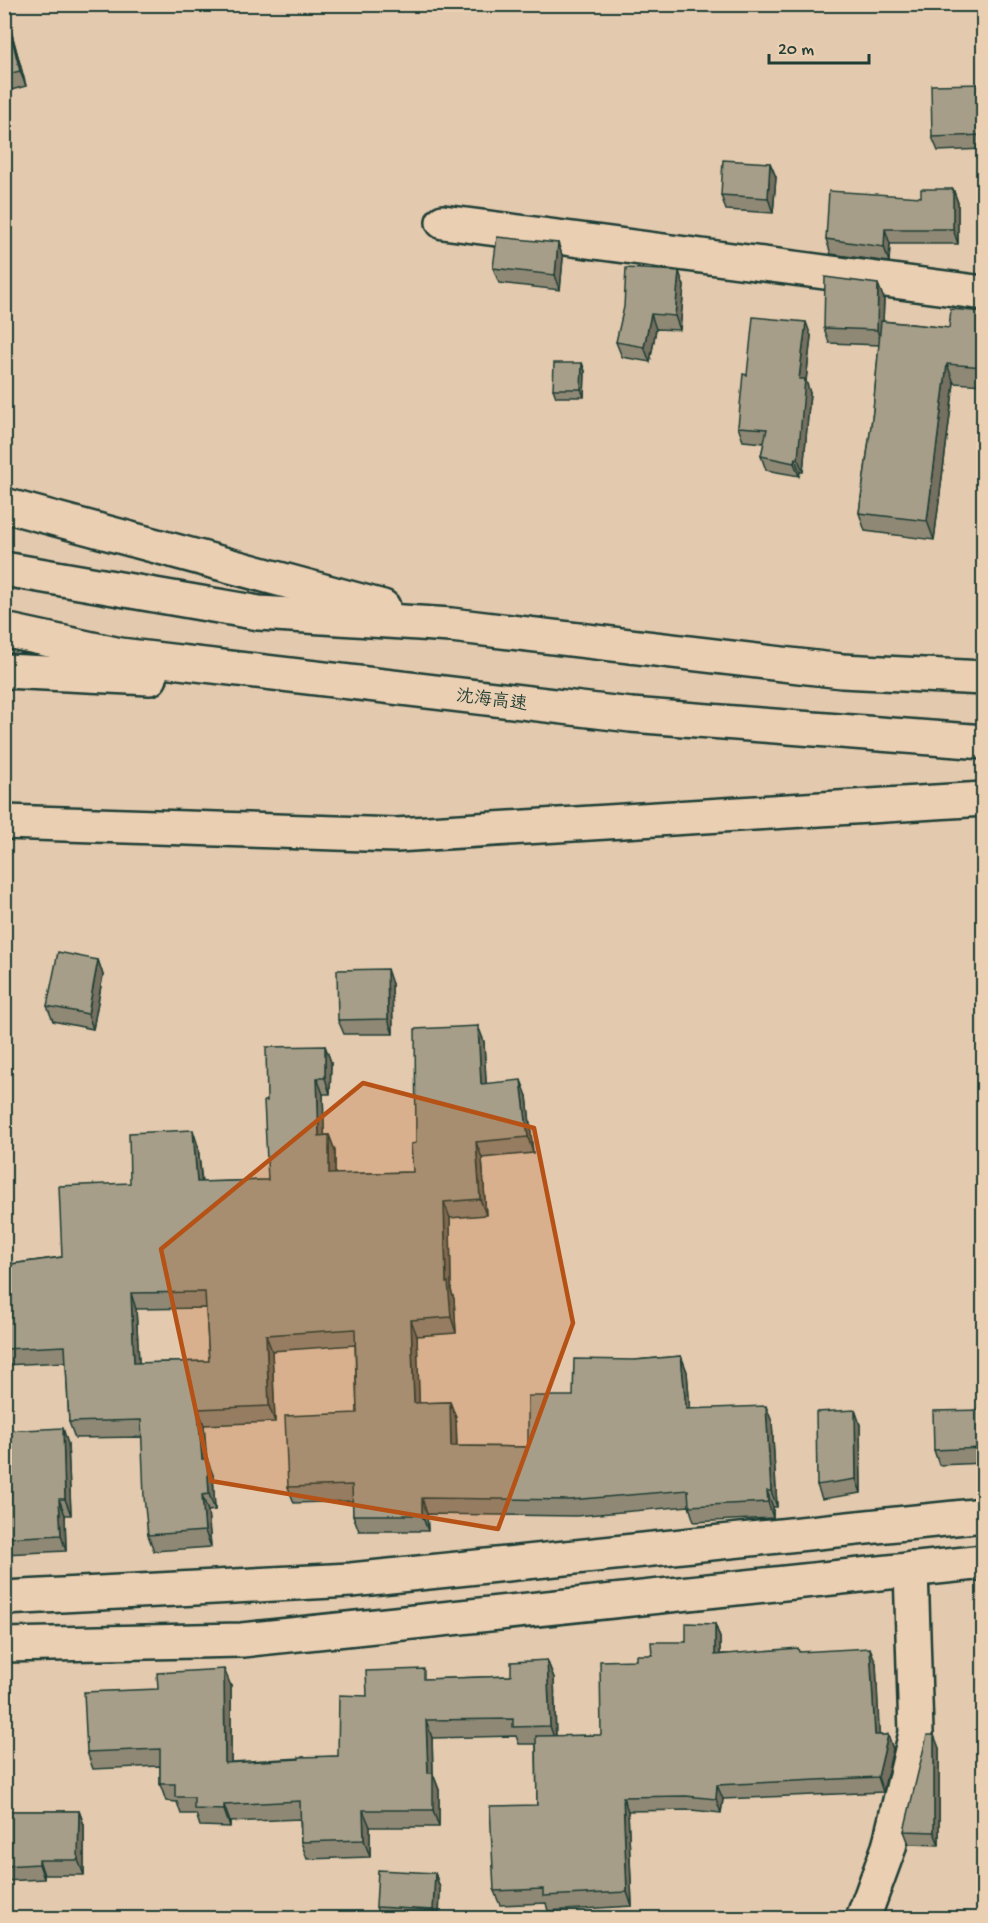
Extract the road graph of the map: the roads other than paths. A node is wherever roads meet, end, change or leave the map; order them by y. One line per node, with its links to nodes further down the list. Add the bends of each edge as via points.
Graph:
1 (443, 222): 2 (main road)
2 (984, 293)
3 (4, 505): 5 (main road)
4 (4, 569): 5 (main road, via 259,614)
5 (451, 626): 8 (main road, via 842,671)
6 (4, 630): 9 (main road, 沈海高速, via 120,655)
7 (4, 670): 9 (main road)
8 (984, 678)
9 (442, 693): 10 (main road, 沈海高速, via 631,715)
10 (984, 742)
11 (984, 799): 12 (main road, via 396,835)
12 (4, 822)
13 (984, 1515): 16 (main road, via 351,1580)
14 (984, 1562): 15 (main road)
15 (911, 1569): 17 (main road, via 242,1640); 18 (main road, via 916,1733 889,1847)
16 (4, 1598)
17 (4, 1645)
18 (863, 1918)

